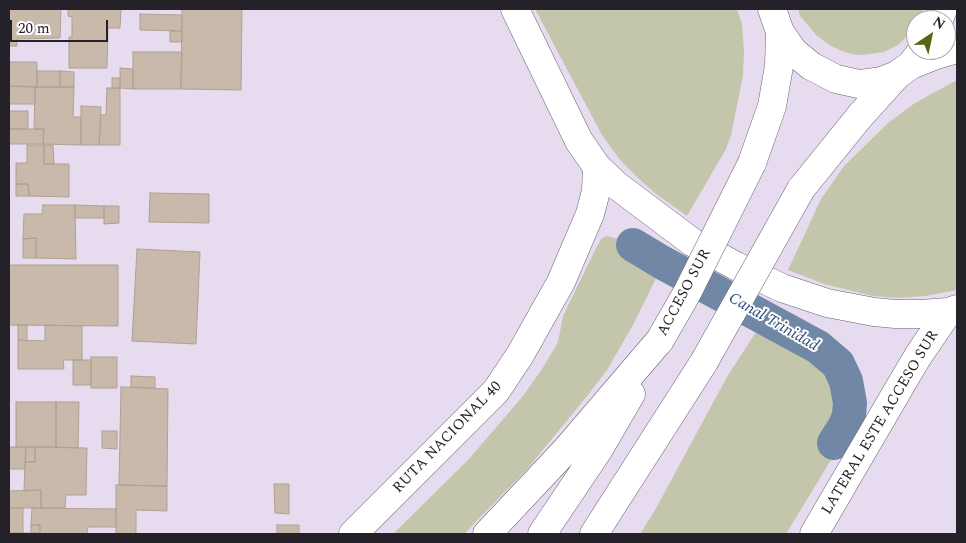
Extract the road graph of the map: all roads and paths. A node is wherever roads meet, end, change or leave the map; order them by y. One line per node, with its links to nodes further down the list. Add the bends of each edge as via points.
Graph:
1 (515, 9): 5 (main road, via 579,141)
2 (776, 21): 4 (main road, ACCESO SUR, via 793,51 811,66 836,79 859,84 881,81); 7 (main road, ACCESO SUR, bridge, via 779,66 772,106 752,163)
3 (957, 49): 4 (main road, ACCESO SUR)
4 (910, 63): 11 (main road, bridge, via 860,116 800,189 704,362)
5 (597, 167): 6 (main road, via 692,242 782,288 827,303 874,312 921,314); 8 (main road, RUTA NACIONAL 40, via 596,191 590,214 561,282 496,390)
6 (953, 310): 12 (main road, LATERAL ESTE ACCESO SUR, via 898,390)
7 (660, 340): 9 (main road, via 566,450); 10 (main road, ACCESO SUR, via 599,449)
8 (352, 534)
9 (486, 534)
10 (542, 534)
11 (594, 534)
12 (814, 534)

